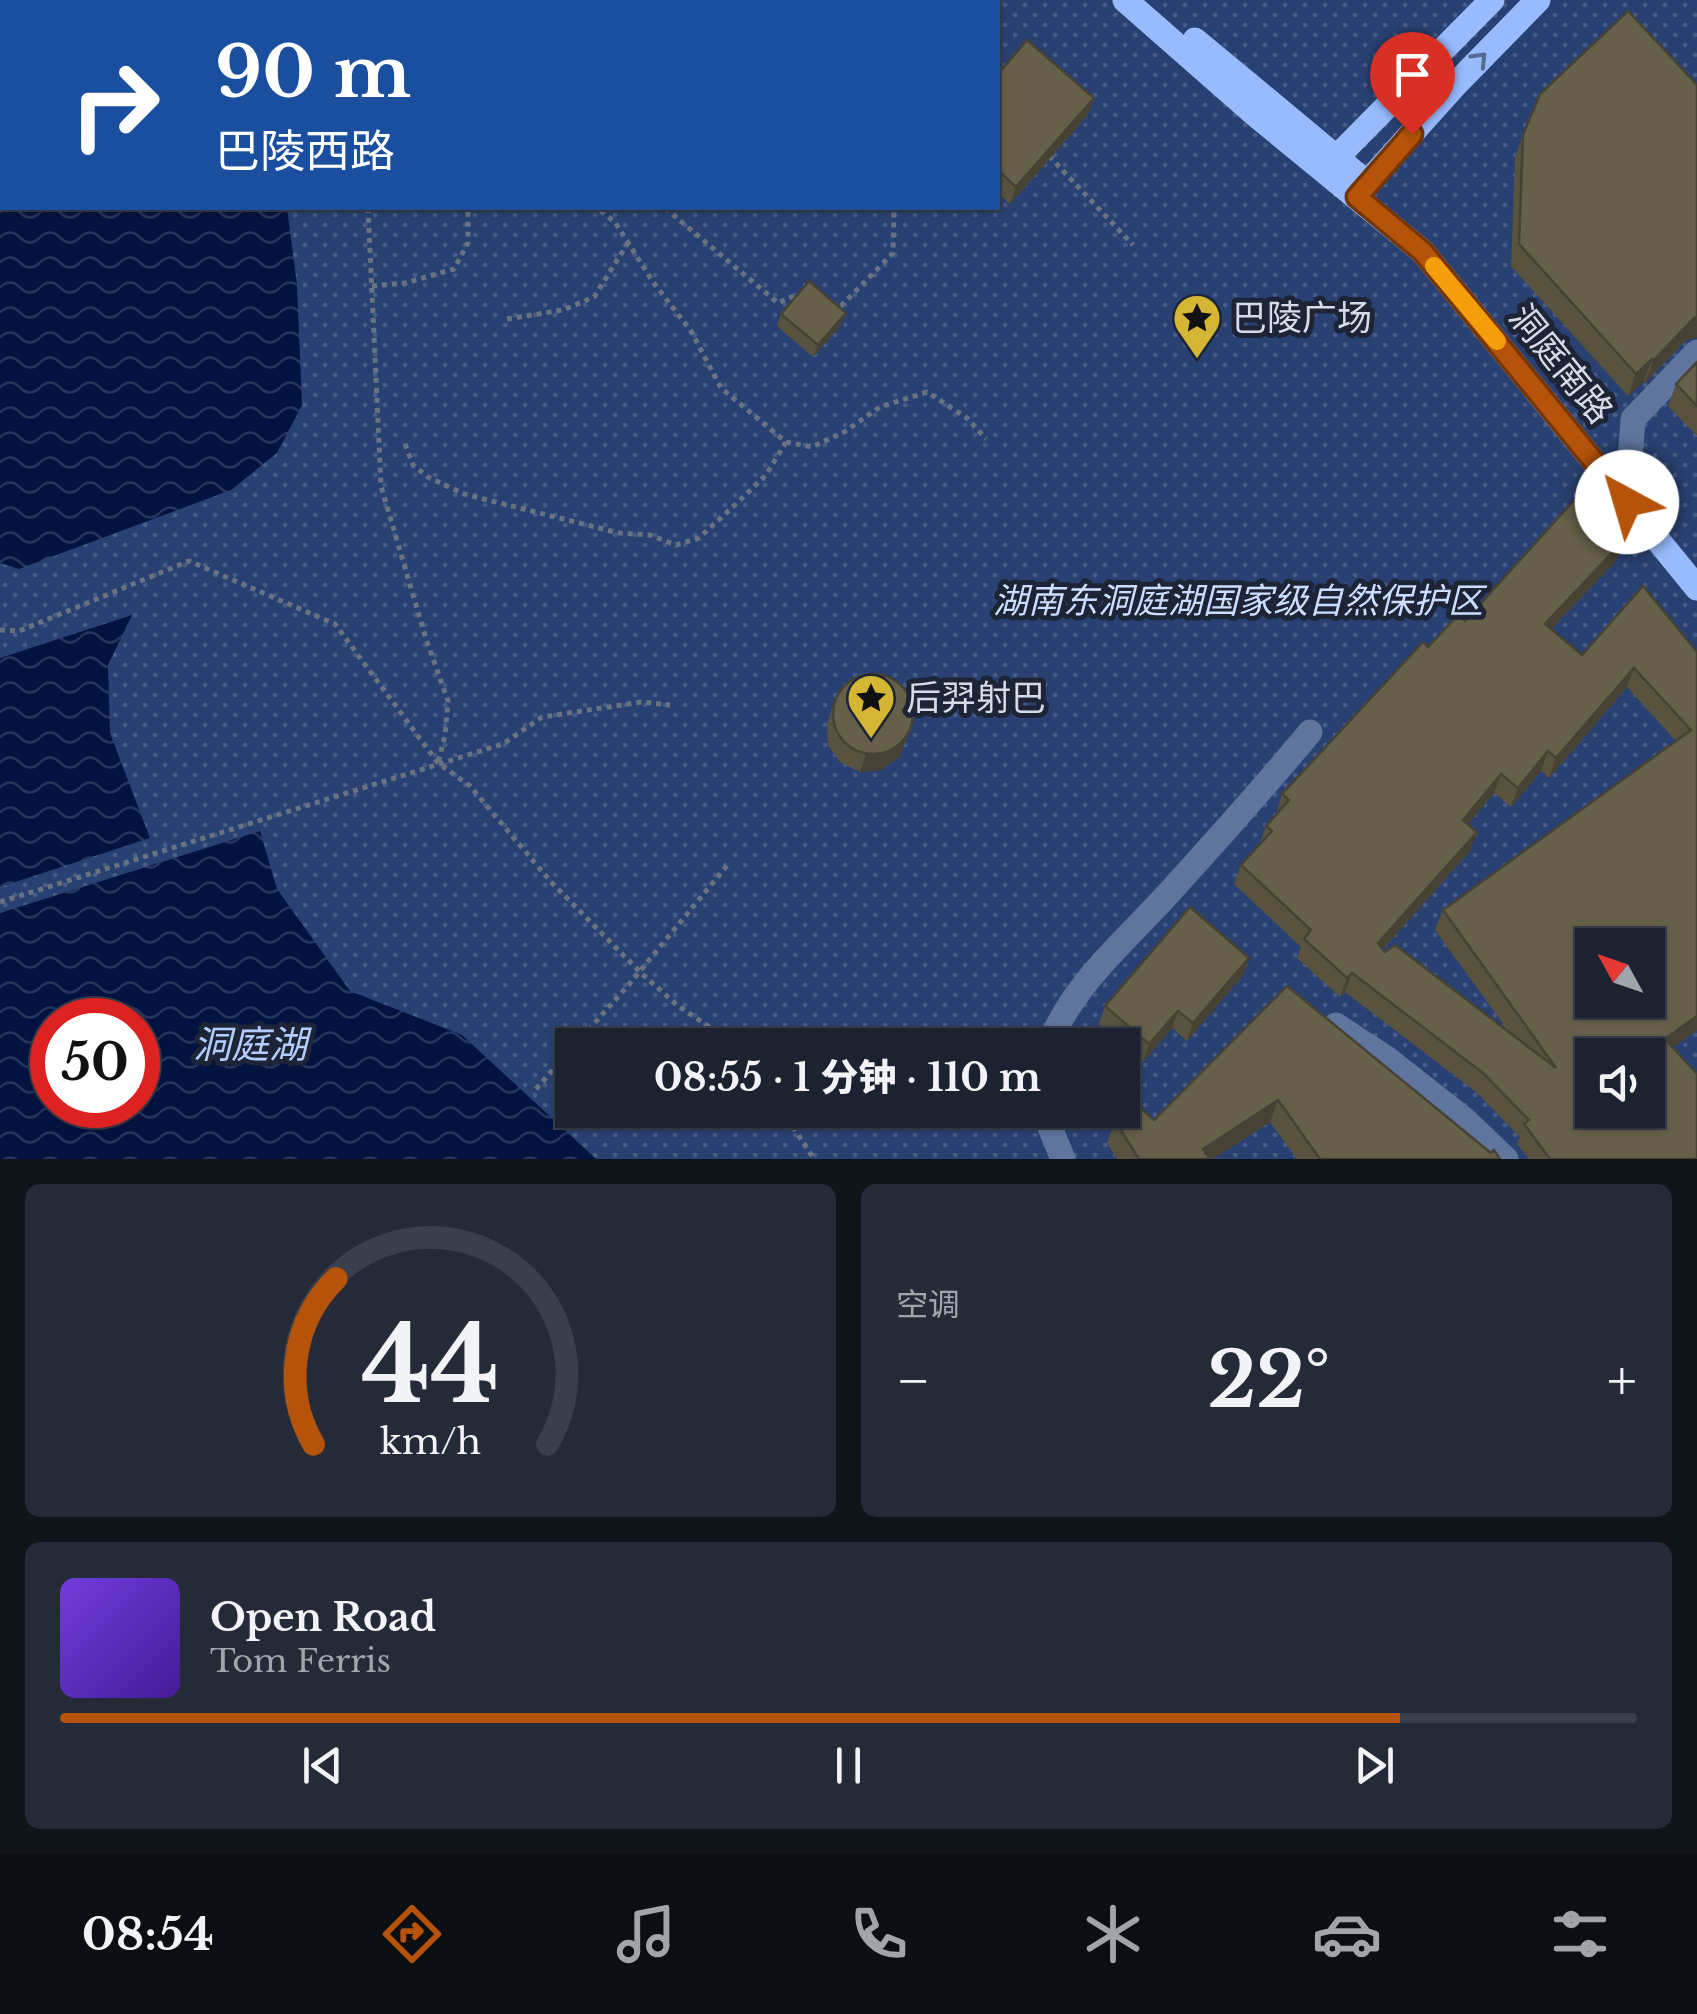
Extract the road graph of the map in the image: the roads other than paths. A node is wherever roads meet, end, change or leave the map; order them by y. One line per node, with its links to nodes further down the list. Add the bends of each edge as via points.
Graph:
1 (1124, 0): 5 (main road, via 1256,115)
2 (1150, 0): 5 (main road)
3 (1492, 0): 5 (main road)
4 (1538, 0): 6 (main road, one-way to 4)
5 (1330, 164): 6 (main road, 洞庭南路)
6 (1362, 190): 8 (main road, 洞庭南路, via 1423,252)
7 (1697, 352): 8 (street, via 1633,419)
8 (1627, 502): 9 (main road, 洞庭南路)
9 (1697, 588)
10 (1310, 732): 12 (street, via 1083,985)
11 (1336, 1026): 15 (street, via 1449,1107)
12 (1056, 1028)
13 (1050, 1128): 14 (street)
14 (1064, 1159)
15 (1506, 1159)

